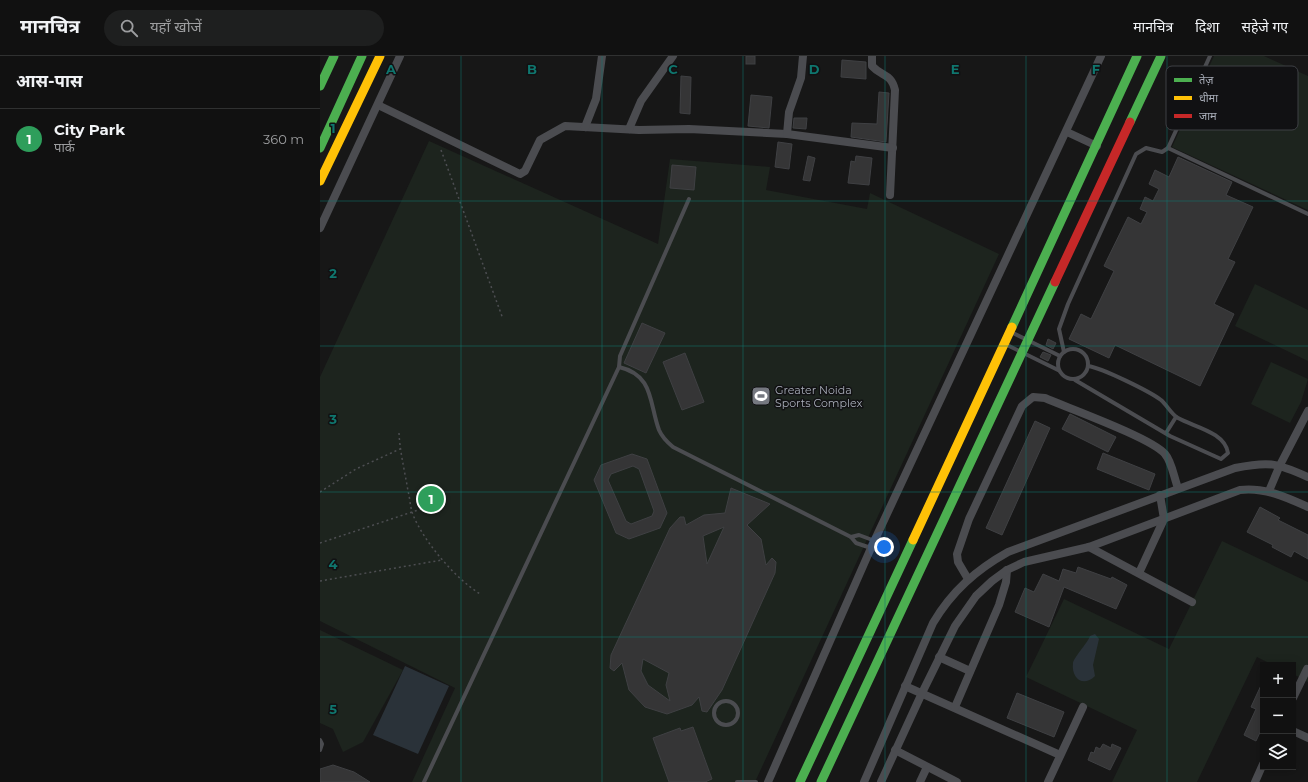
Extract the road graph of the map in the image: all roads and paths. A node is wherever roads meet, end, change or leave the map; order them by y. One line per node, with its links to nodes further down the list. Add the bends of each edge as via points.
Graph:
1 (334, 56): 14 (street)
2 (362, 56): 22 (street)
3 (380, 56): 26 (street)
4 (400, 56): 15 (street)
5 (602, 56): 16 (street, via 596,99)
6 (673, 56): 17 (street, via 641,101)
7 (803, 56): 20 (street, via 801,78 789,112)
8 (872, 56): 23 (street, via 872,66 889,77 894,84)
9 (1101, 56): 19 (street)
10 (1137, 56): 21 (street)
11 (1161, 56): 33 (street)
12 (1210, 56): 13 (lane)
13 (1205, 66)
14 (320, 86)
15 (378, 105): 16 (street, via 520,174 525,171 540,140 565,126); 30 (street)
16 (585, 127): 17 (street)
17 (629, 129): 20 (street)
18 (1176, 130): 24 (lane)
19 (1067, 132): 21 (street); 58 (street)
20 (787, 134): 23 (street)
21 (1097, 146): 32 (street)
22 (320, 148)
23 (893, 148): 27 (street)
24 (1168, 148): 29 (lane); 36 (lane, via 1162,152 1146,148 1136,154 1068,304 1059,329)
25 (441, 150): 31 (path)
26 (320, 181)
27 (890, 196)
28 (689, 199): 38 (lane, via 620,356)
29 (1308, 214)
30 (320, 228)
31 (503, 319)
32 (1010, 332): 33 (lane); 34 (street)
33 (1027, 341): 35 (street); 36 (lane)
34 (1005, 344): 35 (lane); 88 (street)
35 (1022, 352): 39 (lane); 89 (street)
36 (1062, 354): 37 (lane, via 1068,350 1078,350 1086,356); 39 (lane, via 1057,365)
37 (1088, 366): 40 (lane, via 1083,375); 42 (lane, via 1149,392 1161,400)
38 (619, 367): 56 (lane, via 631,370 641,378 649,392 660,431 672,447); 84 (lane)
39 (1058, 370): 40 (lane, via 1065,378)
40 (1075, 380): 44 (lane)
41 (1308, 411): 46 (street)
42 (1176, 417): 44 (lane); 44 (lane, via 1222,439 1228,453 1221,459)
43 (399, 433): 45 (path)
44 (1166, 434)
45 (400, 449): 50 (path, via 356,468); 54 (path)
46 (1280, 465): 47 (street); 48 (street, via 1259,463); 49 (street)
47 (1308, 477)
48 (1178, 488): 51 (street); 63 (street, via 1166,455 1160,450 1138,437 1045,398 1033,397 1022,406 969,519 957,554 958,562)
49 (1269, 491): 53 (street); 55 (street, via 1254,488 1240,490)
50 (320, 492)
51 (1160, 495): 55 (street); 63 (street, via 1008,552)
52 (427, 507): 54 (path)
53 (1308, 507)
54 (412, 512): 57 (path); 60 (path)
55 (1164, 519): 59 (street); 62 (street)
56 (851, 537): 58 (lane, via 856,543); 58 (lane, via 859,535)
57 (320, 543)
58 (873, 544): 87 (street)
59 (1089, 547): 61 (street, via 1024,562); 62 (street)
60 (443, 560): 64 (path); 65 (path, via 469,587)
61 (1007, 570): 67 (street, via 976,596 955,626); 69 (street, via 1004,591)
62 (1139, 573): 66 (street)
63 (968, 579): 70 (street, via 944,605 933,623)
64 (320, 582)
65 (480, 594)
66 (1192, 602)
67 (939, 657): 69 (street); 71 (street)
68 (1307, 669): 72 (street)
69 (970, 671): 73 (street)
70 (905, 686): 71 (street); 90 (street)
71 (922, 692): 73 (street); 80 (street)
72 (1296, 692)
73 (955, 707): 81 (street)
74 (1083, 707): 81 (street)
75 (730, 724): 75 (lane, via 722,724 716,719 714,711 720,702 731,702 736,707 736,718)
76 (1296, 732): 77 (street)
77 (1308, 738)
78 (320, 740): 79 (lane)
79 (320, 750)
80 (895, 750): 82 (street); 91 (street)
81 (1060, 755): 94 (street)
82 (927, 767): 92 (street); 93 (street)
83 (1260, 770): 95 (street)
84 (424, 782)
85 (737, 782): 86 (lane)
86 (756, 782)
87 (768, 782)
88 (800, 782)
89 (821, 782)
90 (864, 782)
91 (881, 782)
92 (920, 782)
93 (957, 782)
94 (1048, 782)
95 (1255, 782)

